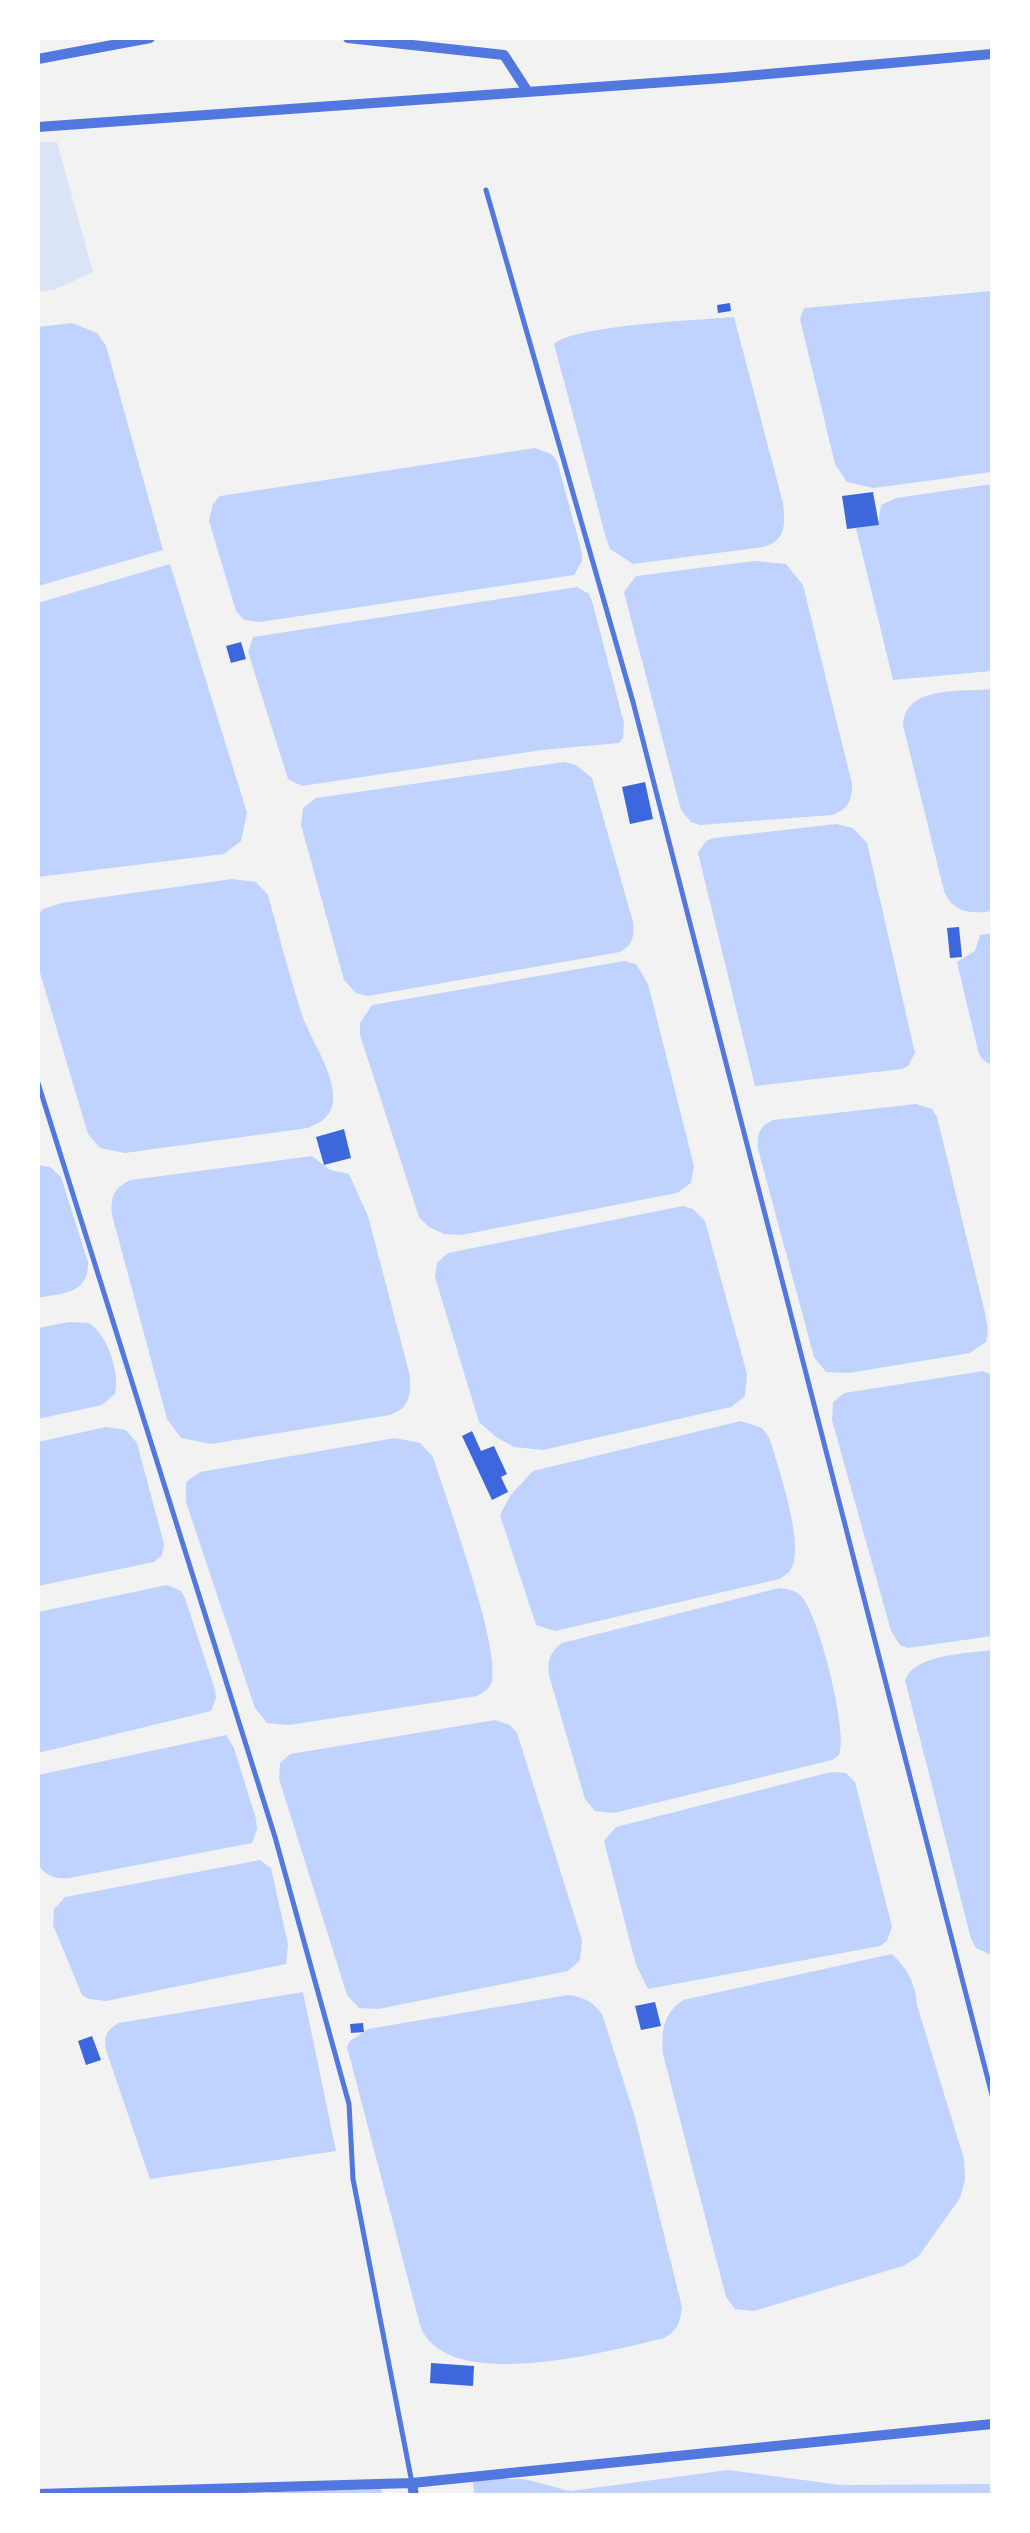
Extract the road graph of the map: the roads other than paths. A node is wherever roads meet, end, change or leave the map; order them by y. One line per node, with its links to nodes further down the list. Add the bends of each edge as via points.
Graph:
1 (150, 38): 4 (street)
2 (348, 38): 5 (street, via 504,55)
3 (992, 54): 5 (street)
4 (38, 59)
5 (528, 92): 6 (street)
6 (38, 127)
7 (486, 190): 9 (lane, via 633,702)
8 (38, 1083): 11 (lane, via 275,1837 349,2104 353,2178)
9 (992, 2095)
10 (992, 2424): 11 (street)
11 (413, 2490): 12 (street)
12 (38, 2494)

